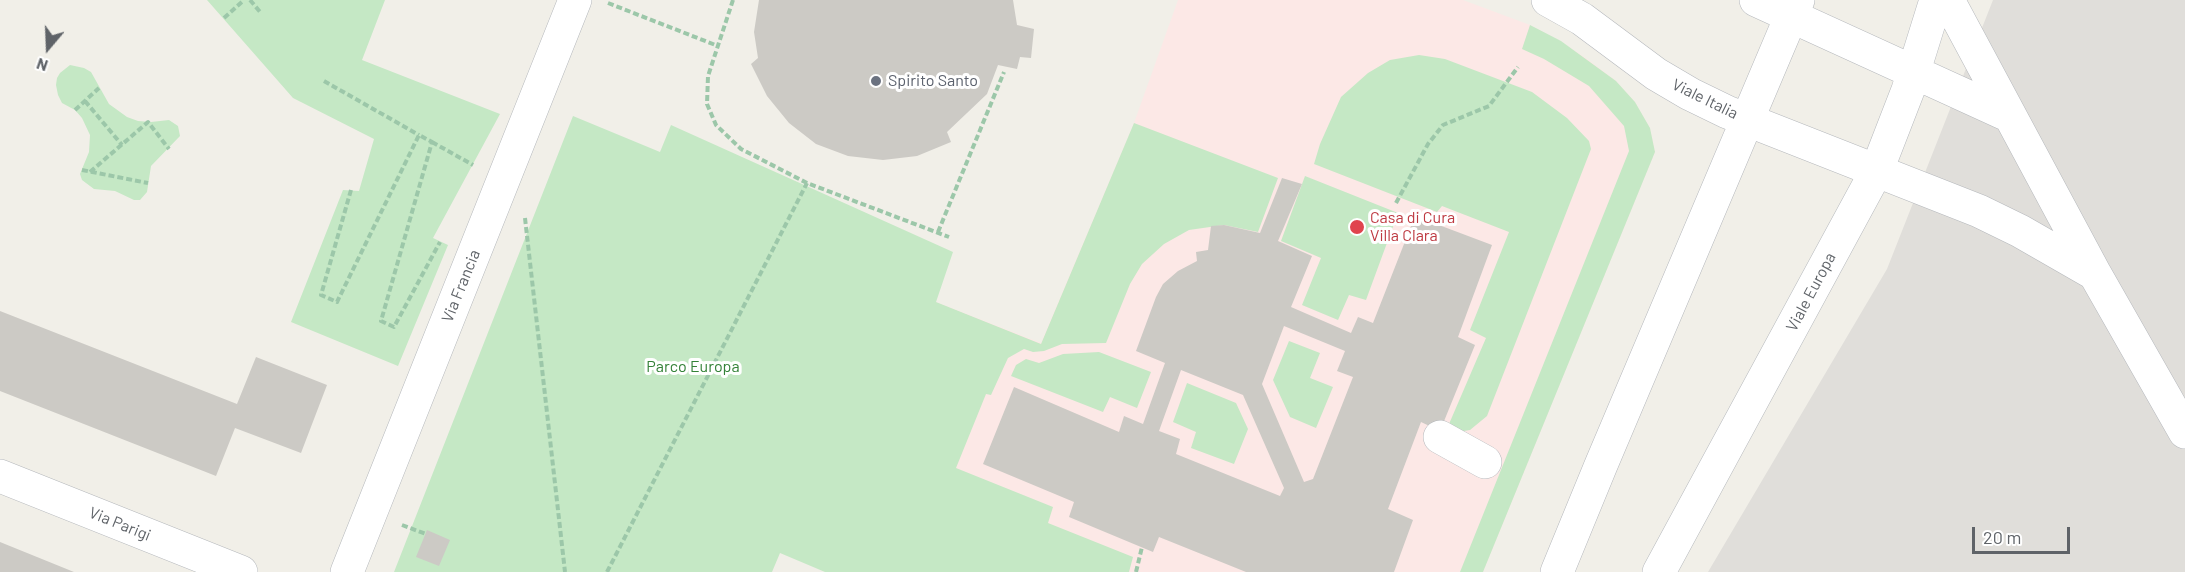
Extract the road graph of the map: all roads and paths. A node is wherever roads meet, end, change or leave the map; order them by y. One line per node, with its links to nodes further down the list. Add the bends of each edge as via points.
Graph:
1 (244, 0): 12 (path)
2 (250, 0): 11 (path)
3 (575, 0): 48 (street, Via Francia)
4 (733, 0): 13 (path)
5 (1548, 0): 22 (street, Viale Italia, via 1582,19 1677,87)
6 (1756, 0): 10 (street)
7 (1936, 0): 15 (street, Viale Europa)
8 (1948, 0): 21 (street)
9 (608, 3): 13 (path)
10 (1795, 8): 15 (street); 22 (street)
11 (261, 13)
12 (224, 18)
13 (718, 46): 32 (path, via 708,76 707,104 716,124 741,149)
14 (1518, 67): 34 (path, via 1489,106 1443,125 1428,144)
15 (1914, 71): 21 (street); 29 (street, Viale Europa)
16 (1004, 72): 37 (path)
17 (324, 81): 23 (path)
18 (99, 88): 19 (path)
19 (84, 101): 20 (path); 25 (path)
20 (75, 110)
21 (2010, 116): 39 (street)
22 (1748, 119): 29 (street, Viale Italia); 52 (street)
23 (419, 135): 24 (path); 33 (path, via 337,302 321,295)
24 (432, 142): 27 (path); 36 (path, via 381,321 394,327)
25 (122, 145): 26 (path, via 148,122); 30 (path)
26 (169, 149)
27 (480, 169)
28 (82, 170): 30 (path)
29 (1877, 170): 39 (street, Viale Italia, via 1998,220); 53 (street, Viale Europa)
30 (90, 172): 31 (path)
31 (148, 183)
32 (807, 183): 37 (path); 50 (path)
33 (351, 190)
34 (1396, 203)
35 (524, 215): 49 (path)
36 (446, 232)
37 (938, 233): 38 (path)
38 (950, 237)
39 (2095, 274): 40 (street)
40 (2185, 432)
41 (1440, 437): 42 (street)
42 (1485, 462)
43 (0, 476): 47 (street, Via Parigi)
44 (402, 525): 45 (path)
45 (426, 534)
46 (1142, 547): 51 (path)
47 (241, 572)
48 (347, 572)
49 (565, 572)
50 (607, 572)
51 (1136, 572)
52 (1557, 572)
53 (1659, 572)

